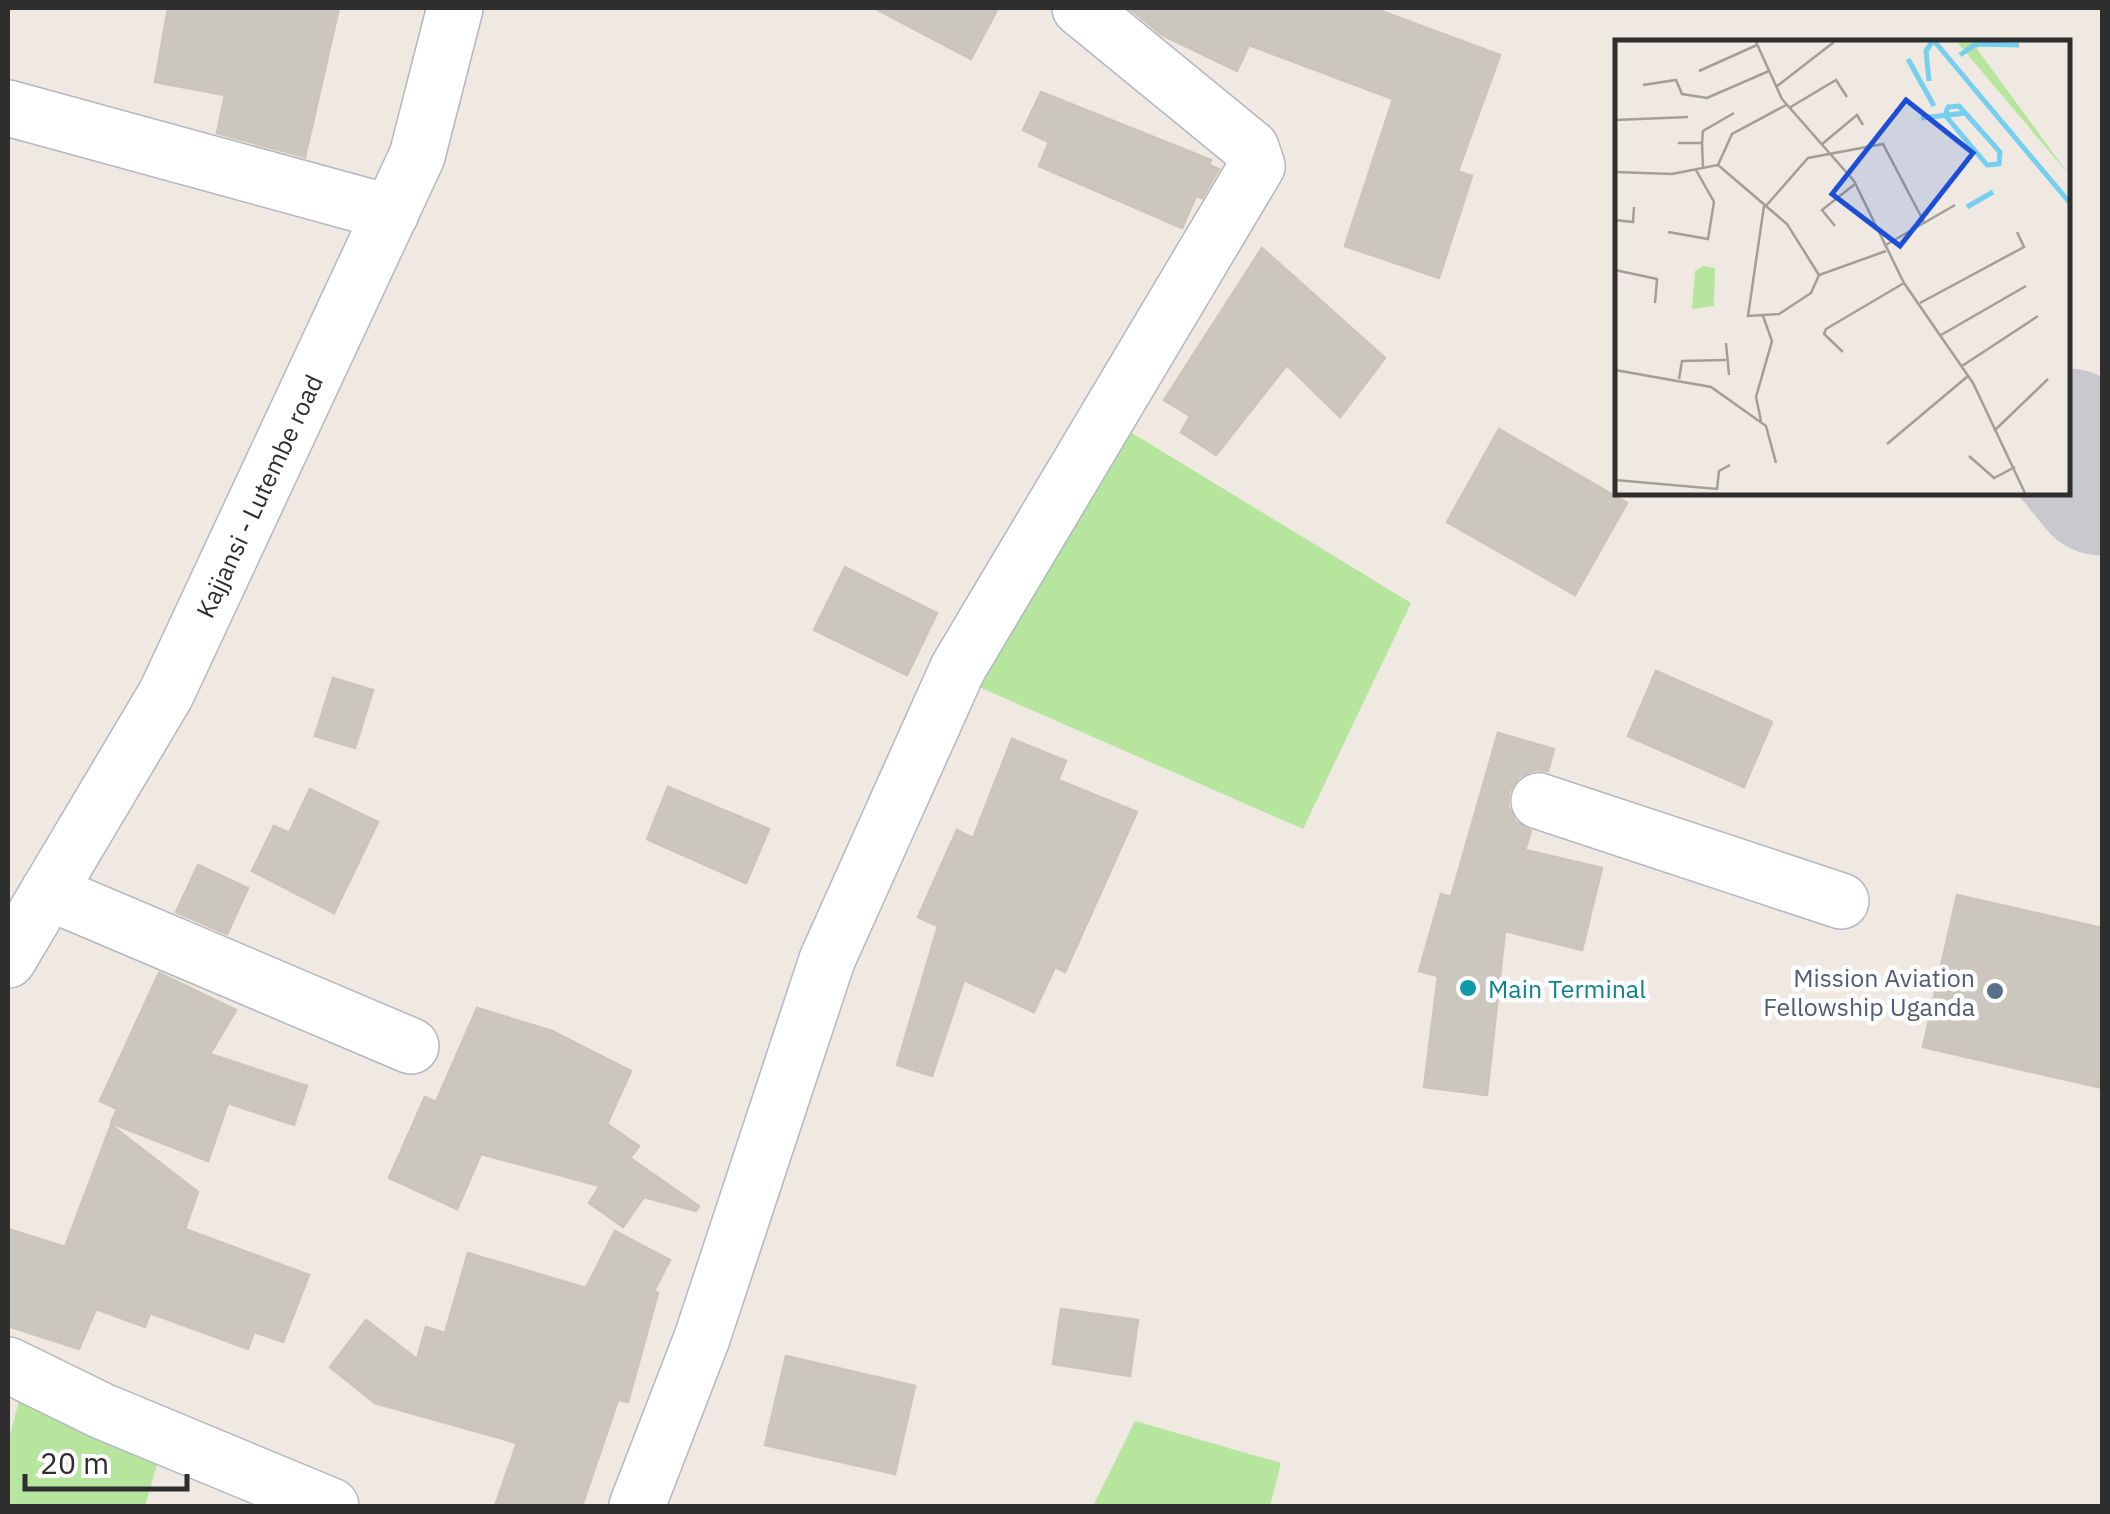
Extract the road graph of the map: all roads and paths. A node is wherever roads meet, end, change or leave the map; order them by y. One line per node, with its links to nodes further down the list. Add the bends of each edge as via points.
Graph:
1 (455, 8): 4 (street, Kajjansi - Lutembe road, via 417,156)
2 (1080, 8): 12 (street, via 1251,148 1257,166 958,668 827,960 702,1338)
3 (8, 108): 4 (street)
4 (391, 213): 6 (street, Kajjansi - Lutembe road, via 166,694)
5 (1539, 801): 7 (street)
6 (48, 892): 8 (street, Kajjansi - Lutembe road); 9 (street)
7 (1841, 901)
8 (8, 960)
9 (410, 1046)
10 (8, 1365): 11 (street, via 102,1412)
11 (331, 1506)
12 (637, 1506)

